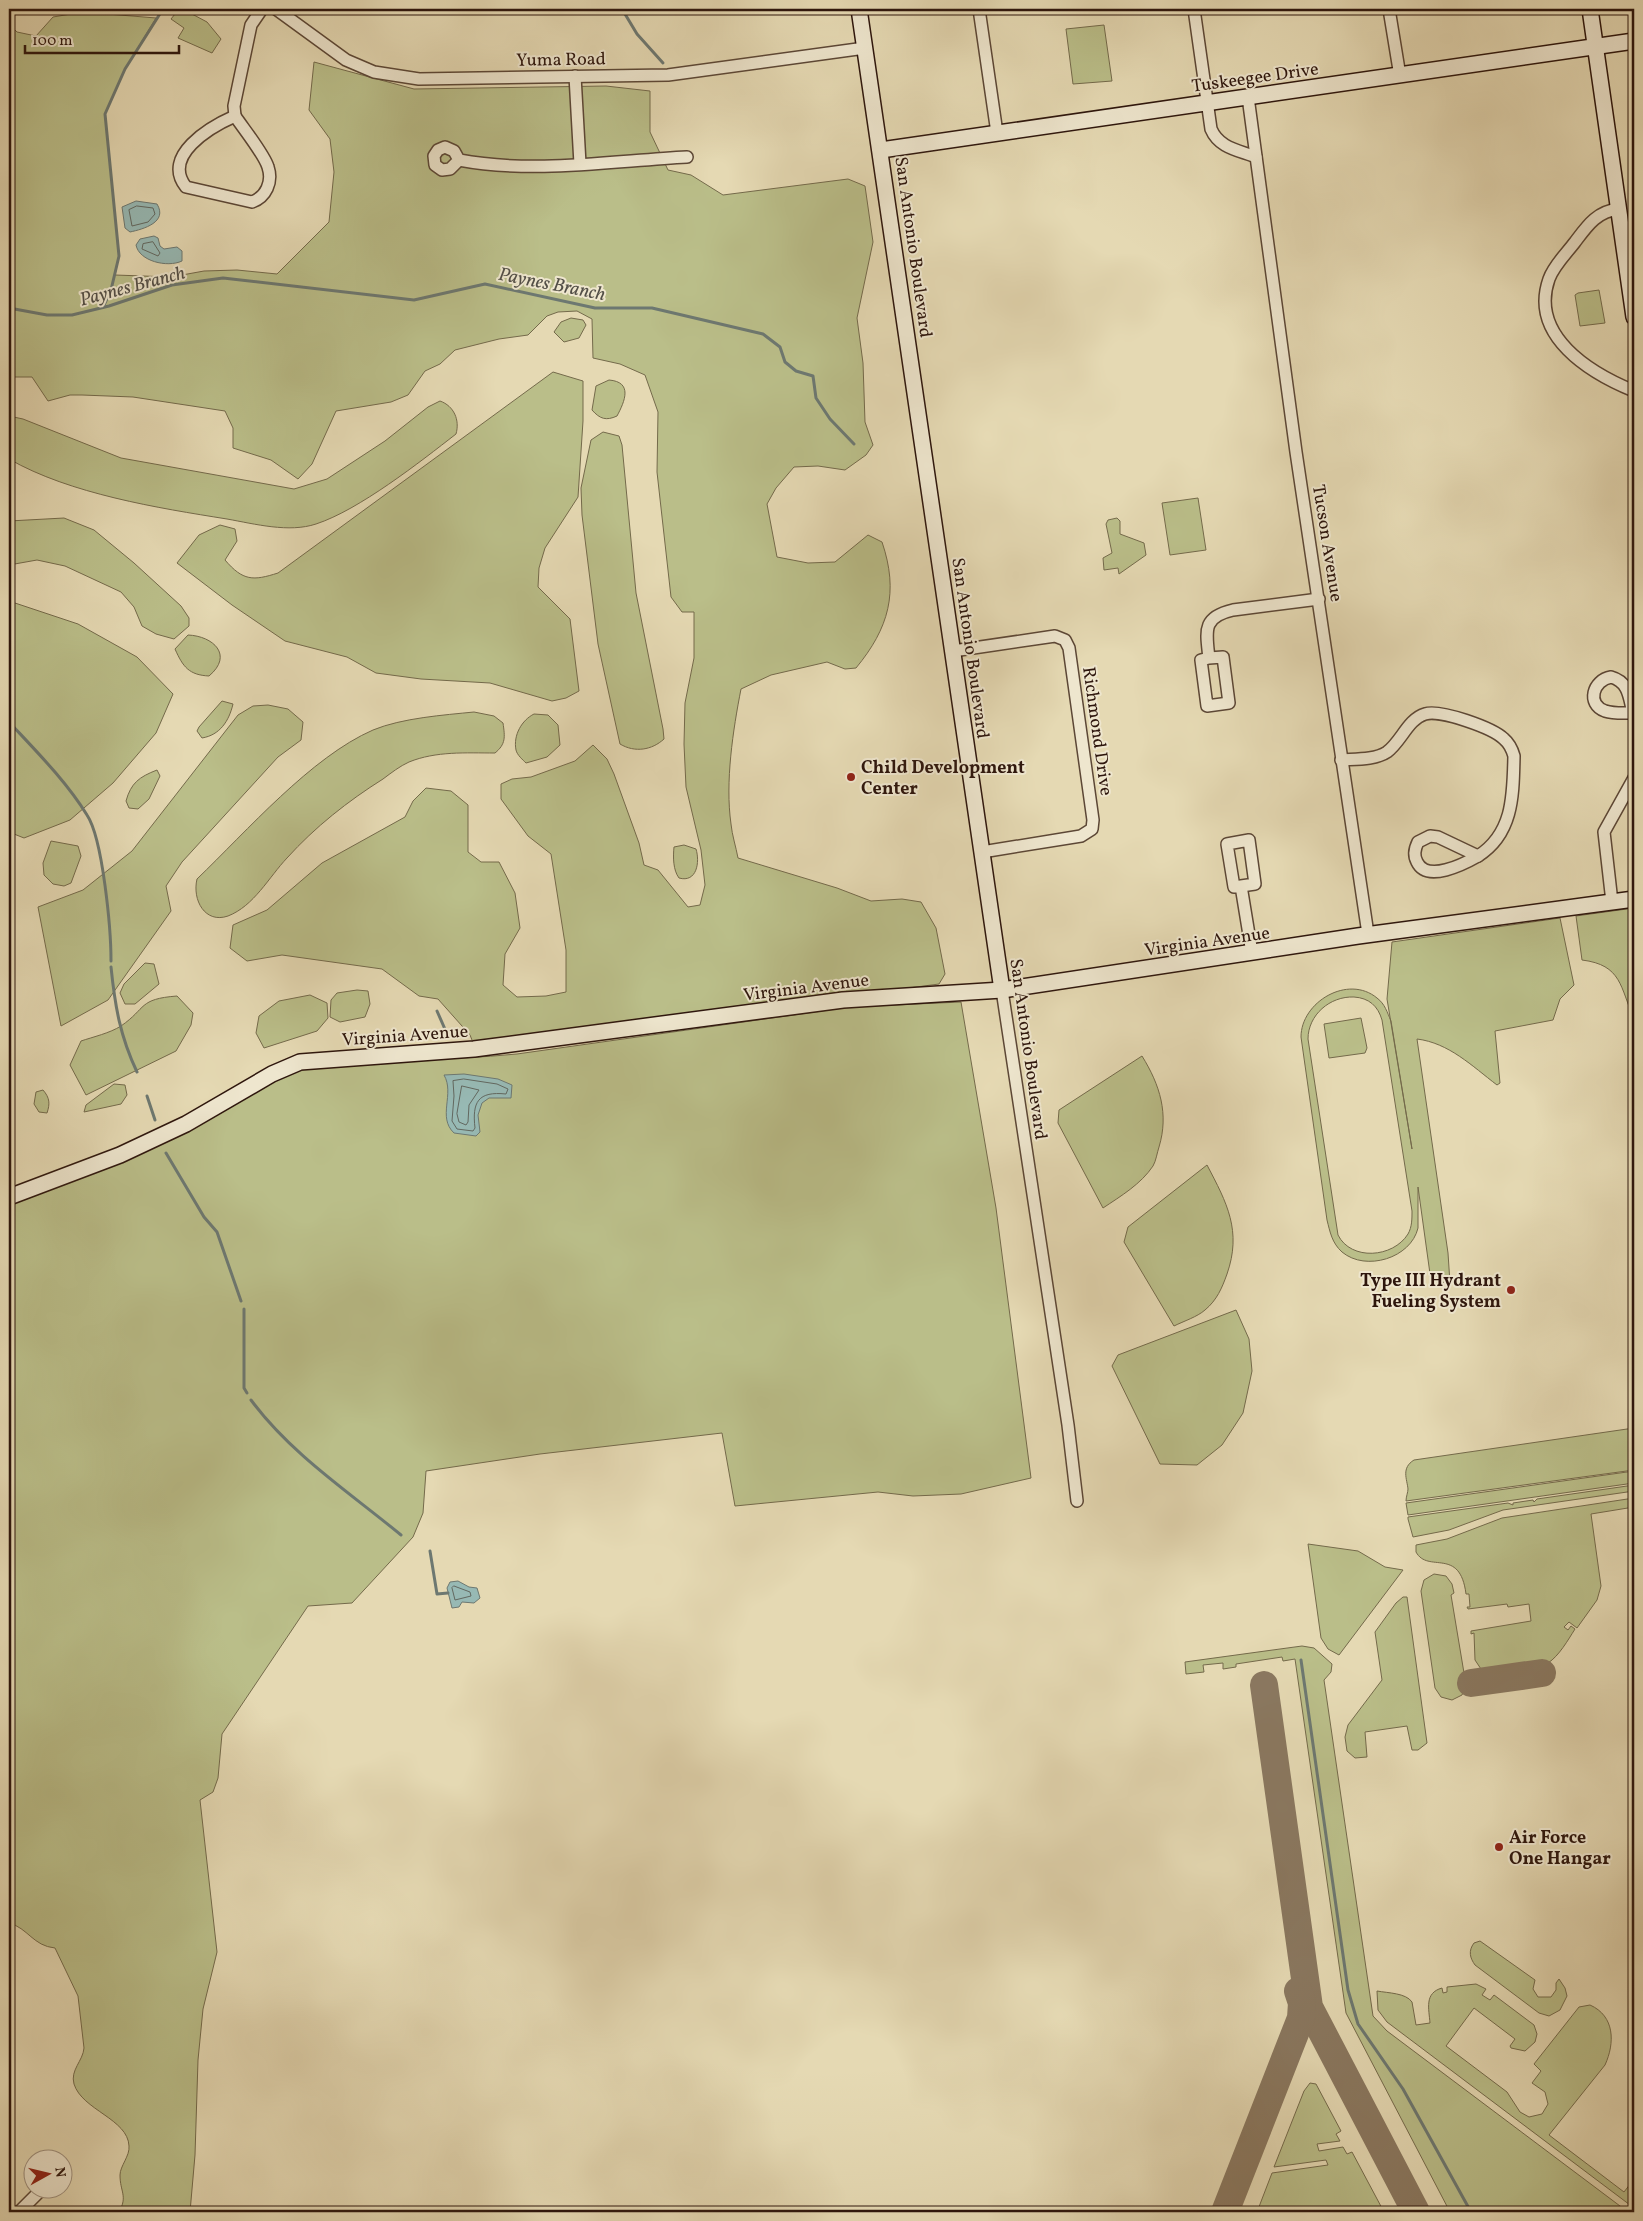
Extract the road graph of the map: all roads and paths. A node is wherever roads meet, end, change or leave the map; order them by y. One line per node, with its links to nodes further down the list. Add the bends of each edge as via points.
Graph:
1 (262, 9): 15 (street, via 251,25 234,106)
2 (276, 9): 11 (street, Yuma Road, via 346,60 361,68 392,76 448,80)
3 (859, 9): 10 (street, San Antonio Boulevard)
4 (979, 9): 16 (street)
5 (1194, 9): 14 (street)
6 (1390, 9): 12 (street)
7 (1590, 9): 9 (street)
8 (1634, 41): 9 (street, Tuskeegee Drive)
9 (1596, 47): 12 (street, Tuskeegee Drive); 22 (street)
10 (865, 48): 11 (street, Yuma Road, via 668,75); 17 (street, San Antonio Boulevard)
11 (575, 76): 21 (street)
12 (1400, 76): 13 (street, Tuskeegee Drive)
13 (1248, 97): 14 (street, Tuskeegee Drive); 19 (street, Tucson Avenue)
14 (1208, 102): 16 (street, Tuskeegee Drive); 19 (street, via 1211,129 1216,140)
15 (235, 116): 15 (street, via 268,166 270,175 266,193 252,202 186,187 178,172 181,158 190,146)
16 (997, 133): 17 (street, Tuskeegee Drive)
17 (881, 150): 26 (street, San Antonio Boulevard)
18 (688, 157): 21 (street)
19 (1256, 157): 25 (street, Tucson Avenue, via 1294,443)
20 (459, 160): 21 (street, via 487,165)
21 (580, 164)
22 (1619, 209): 23 (street); 24 (street, via 1607,211 1592,220 1553,270 1546,288 1546,310 1550,328 1566,349 1591,369)
23 (1634, 318)
24 (1634, 391)
25 (1319, 600): 27 (street, via 1216,615 1207,631); 28 (street, Tucson Avenue)
26 (953, 651): 30 (street, San Antonio Boulevard); 30 (street, Richmond Drive, via 1055,636 1066,641 1070,657 1092,829 1081,836)
27 (1210, 658)
28 (1341, 760): 31 (street, via 1385,754 1416,720 1432,712 1504,738 1514,756 1510,814 1496,841); 35 (street, Tucson Avenue)
29 (1634, 778): 34 (street, via 1604,832)
30 (982, 852): 37 (street, San Antonio Boulevard)
31 (1478, 856): 31 (street, via 1461,865 1430,872 1417,863 1415,853 1422,839 1434,836)
32 (1241, 886): 36 (street)
33 (1634, 899): 34 (street, Virginia Avenue)
34 (1612, 902): 35 (street, Virginia Avenue)
35 (1368, 934): 36 (street, Virginia Avenue)
36 (1252, 953): 37 (street, Virginia Avenue)
37 (1002, 990): 38 (street, Virginia Avenue, via 843,1000 474,1049 300,1062 272,1074 170,1132 120,1155); 39 (street, San Antonio Boulevard)
38 (9, 1197)
39 (1077, 1501)
40 (33, 2198): 41 (street)
41 (19, 2212)

